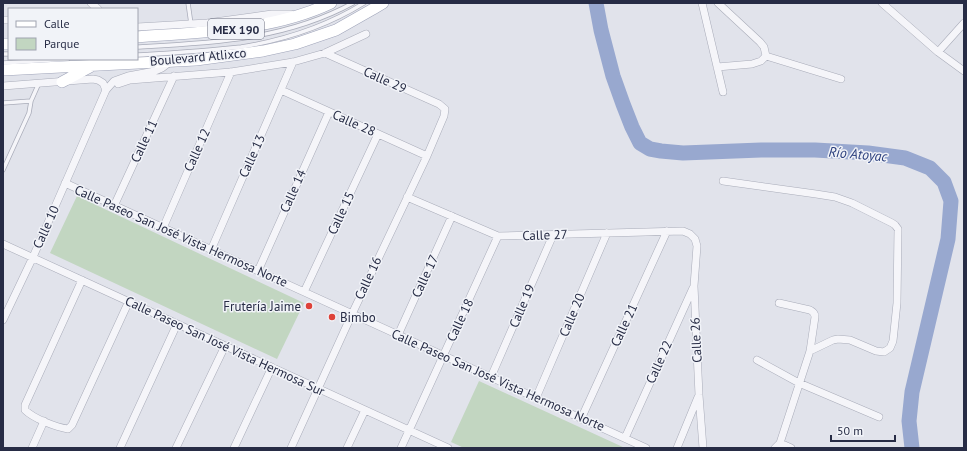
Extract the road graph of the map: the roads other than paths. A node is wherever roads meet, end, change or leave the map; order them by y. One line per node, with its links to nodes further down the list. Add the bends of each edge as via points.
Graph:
1 (188, 3): 11 (lane)
2 (331, 3): 9 (main road, Boulevard Atlixco / MEX 190)
3 (353, 3): 15 (lane, via 322,18 265,35 217,42)
4 (364, 3): 18 (lane, via 340,17 267,41 240,47)
5 (383, 3): 21 (main road, Boulevard Atlixco / MEX 190, via 336,30 295,44 218,58)
6 (702, 3): 25 (street)
7 (718, 3): 19 (street, via 760,42)
8 (888, 5): 16 (street)
9 (303, 14): 11 (street, via 272,14); 14 (main road, Boulevard Atlixco / MEX 190, via 232,30)
10 (964, 22): 16 (street)
11 (191, 24): 12 (street)
12 (138, 27)
13 (366, 34): 17 (street)
14 (138, 37)
15 (138, 47)
16 (938, 52): 27 (street)
17 (325, 53): 22 (street); 39 (street, Calle 29)
18 (138, 55)
19 (766, 56): 25 (street, via 752,64); 30 (street)
20 (52, 60): 23 (lane)
21 (171, 61): 24 (main road, Boulevard Atlixco / MEX 190); 34 (street, via 155,71 114,81)
22 (293, 62): 28 (street); 35 (street, Calle 13)
23 (3, 63)
24 (95, 65): 26 (main road, Boulevard Atlixco / MEX 190); 31 (main road)
25 (717, 67): 36 (street)
26 (3, 70)
27 (964, 71)
28 (231, 72): 29 (street); 49 (street, Calle 12)
29 (174, 76): 34 (street, via 130,80); 47 (street, Calle 11)
30 (841, 79)
31 (62, 82): 32 (street); 34 (street, via 98,80 103,83)
32 (39, 83): 33 (street); 37 (lane)
33 (3, 86)
34 (106, 90): 45 (street, Calle 10)
35 (281, 90): 40 (street, Calle 28); 56 (street, Calle 13)
36 (723, 92)
37 (31, 102): 38 (lane); 43 (lane, via 29,113)
38 (3, 103)
39 (445, 109): 42 (street, Calle 16)
40 (329, 112): 41 (street, Calle 28); 58 (street, Calle 14)
41 (378, 134): 42 (street, Calle 28); 61 (street, Calle 15)
42 (427, 156): 46 (street, Calle 16)
43 (3, 170)
44 (723, 182): 69 (street, via 835,197 896,225 897,303 890,348 884,352 876,351 850,340 838,339)
45 (65, 183): 47 (street, Calle Paseo San José Vista Hermosa Norte); 57 (street, Calle 10)
46 (407, 197): 48 (street, Calle 27); 64 (street, Calle 16)
47 (114, 206): 49 (street, Calle Paseo San José Vista Hermosa Norte)
48 (452, 216): 54 (street, Calle 27); 67 (street, Calle 17)
49 (163, 228): 56 (street, Calle Paseo San José Vista Hermosa Norte)
50 (607, 232): 51 (street, Calle 27); 53 (street, Calle 27); 77 (street, Calle 20)
51 (667, 232): 52 (street, Calle 27, via 683,231); 80 (street, Calle 21)
52 (690, 234): 60 (street, Calle 26, via 697,246)
53 (553, 235): 54 (street, Calle 27); 73 (street, Calle 19)
54 (498, 236): 70 (street, Calle 18)
55 (3, 244): 57 (street, Calle Paseo San José Vista Hermosa Sur)
56 (211, 250): 58 (street, Calle Paseo San José Vista Hermosa Norte)
57 (33, 257): 59 (street, Calle Paseo San José Vista Hermosa Sur); 65 (street, Calle 10)
58 (258, 271): 61 (street, Calle Paseo San José Vista Hermosa Norte)
59 (82, 280): 62 (street, Calle Paseo San José Vista Hermosa Sur); 81 (street, via 25,404 28,413)
60 (694, 286): 76 (street, Calle 26); 83 (street, Calle 22)
61 (304, 292): 64 (street, Calle Paseo San José Vista Hermosa Norte)
62 (129, 301): 66 (street, Calle Paseo San José Vista Hermosa Sur); 81 (street, via 72,425 68,429)
63 (779, 303): 69 (street, via 810,310 815,314)
64 (352, 314): 67 (street, Calle Paseo San José Vista Hermosa Norte); 75 (street, Calle 16)
65 (3, 320)
66 (177, 324): 68 (street, Calle Paseo San José Vista Hermosa Sur); 86 (street)
67 (398, 335): 70 (street, Calle Paseo San José Vista Hermosa Norte)
68 (225, 346): 72 (street, Calle Paseo San José Vista Hermosa Sur); 87 (street)
69 (810, 350): 74 (street)
70 (444, 356): 73 (street, Calle Paseo San José Vista Hermosa Norte); 82 (street, Calle 18)
71 (757, 360): 74 (street)
72 (272, 367): 75 (street, Calle Paseo San José Vista Hermosa Sur); 88 (street)
73 (491, 378): 77 (street, Calle Paseo San José Vista Hermosa Norte)
74 (799, 383): 79 (street); 84 (street)
75 (318, 388): 78 (street, Calle Paseo San José Vista Hermosa Sur); 89 (street, Calle 16)
76 (699, 395): 94 (street); 95 (street, Calle 26)
77 (536, 398): 80 (street, Calle Paseo San José Vista Hermosa Norte)
78 (365, 410): 82 (street, Calle Paseo San José Vista Hermosa Sur); 90 (street)
79 (879, 417)
80 (582, 419): 83 (street, Calle Paseo San José Vista Hermosa Norte)
81 (44, 421): 85 (street)
82 (409, 430): 91 (street, Calle 18); 92 (street, Calle Paseo San José Vista Hermosa Sur)
83 (625, 438): 93 (street, Calle Paseo San José Vista Hermosa Norte)
84 (778, 445): 96 (street)
85 (32, 448)
86 (120, 448)
87 (176, 448)
88 (234, 448)
89 (291, 448)
90 (347, 448)
91 (401, 448)
92 (448, 448)
93 (646, 448)
94 (677, 448)
95 (703, 448)
96 (791, 448)

